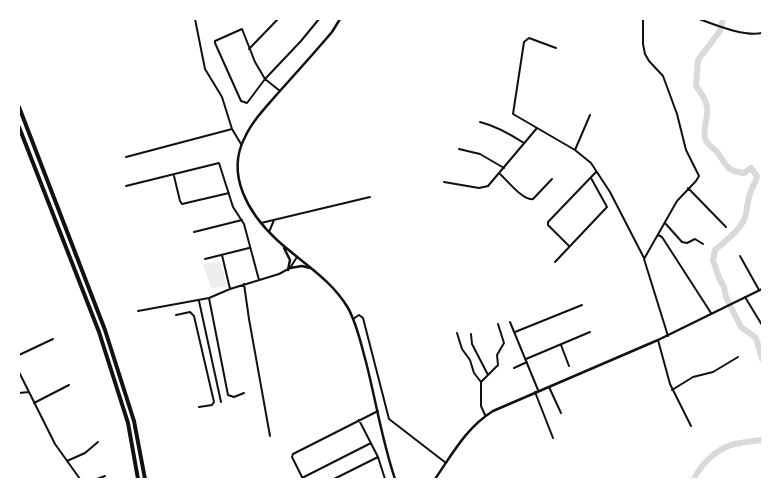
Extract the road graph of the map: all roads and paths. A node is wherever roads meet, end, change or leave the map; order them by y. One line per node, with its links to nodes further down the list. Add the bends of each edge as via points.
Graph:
1 (195, 19): 17 (street, via 205,69 222,97)
2 (278, 19): 9 (street)
3 (319, 19): 10 (street)
4 (340, 19): 11 (street)
5 (643, 19): 31 (street, via 645,54 663,76 678,114 686,150 698,174)
6 (699, 19): 7 (street, via 724,28)
7 (762, 33)
8 (556, 48): 16 (street, via 529,38 524,42 512,111 518,118)
9 (249, 49): 10 (street); 10 (street, via 242,29 214,43 243,103 249,102)
10 (265, 79): 11 (street)
11 (280, 91): 19 (street, via 252,125)
12 (19, 107): 113 (highway, via 104,330 134,421)
13 (590, 115): 21 (street)
14 (480, 122): 18 (street)
15 (19, 127): 112 (highway, via 99,332 128,423)
16 (538, 128): 18 (street); 21 (street)
17 (232, 129): 19 (street); 22 (street)
18 (524, 143): 23 (street)
19 (242, 144): 36 (street, via 238,162 240,185 245,201)
20 (459, 149): 23 (street, via 480,154)
21 (575, 150): 24 (street, via 591,163)
22 (126, 157)
23 (504, 168): 25 (street)
24 (596, 172): 27 (street); 50 (street, via 610,192)
25 (499, 173): 28 (street, via 530,200); 29 (street, via 484,188)
26 (174, 175): 30 (street); 32 (street, via 219,163); 32 (street, via 182,204)
27 (591, 178): 44 (street, via 608,206); 44 (street, via 548,222)
28 (552, 179)
29 (444, 182)
30 (126, 186)
31 (688, 188): 37 (street); 38 (street)
32 (229, 193): 34 (street)
33 (370, 197): 35 (street)
34 (242, 220): 39 (street); 45 (street)
35 (274, 220): 36 (street); 40 (street)
36 (260, 223): 40 (street)
37 (665, 223): 41 (street); 42 (street, via 682,242 695,239)
38 (726, 227)
39 (194, 232)
40 (269, 233): 43 (street)
41 (658, 235): 50 (street); 63 (street)
42 (703, 244)
43 (283, 245): 48 (street); 53 (street, via 290,260)
44 (570, 246): 51 (street)
45 (250, 248): 46 (street); 54 (street)
46 (222, 255): 49 (street); 56 (street)
47 (740, 256): 57 (street)
48 (297, 257): 52 (street); 53 (street)
49 (205, 259)
50 (644, 259): 73 (street)
51 (555, 262)
52 (311, 268): 53 (street); 65 (street, via 340,296)
53 (289, 269): 54 (street)
54 (259, 280): 55 (street)
55 (244, 284): 56 (street); 102 (street)
56 (230, 289): 59 (street)
57 (761, 290): 58 (street)
58 (745, 297): 63 (street); 68 (street)
59 (209, 298): 60 (street); 92 (street, via 228,394 234,397)
60 (199, 301): 62 (street); 79 (street)
61 (582, 304): 69 (street)
62 (138, 311)
63 (712, 314): 73 (street)
64 (176, 315): 80 (street, via 193,314)
65 (353, 319): 97 (street); 108 (street, via 359,315 363,318 388,419)
66 (510, 322): 69 (street)
67 (498, 324): 85 (street, via 504,345 497,355 498,365)
68 (762, 325)
69 (514, 332): 81 (street)
70 (590, 332): 76 (street)
71 (457, 333): 86 (street, via 462,349)
72 (471, 334): 85 (street, via 472,344)
73 (668, 336): 75 (street)
74 (53, 339): 77 (street)
75 (658, 340): 88 (street); 89 (street)
76 (561, 344): 81 (street); 82 (street)
77 (19, 355)
78 (738, 357): 89 (street)
79 (212, 358): 80 (street); 94 (street)
80 (204, 359): 96 (street, via 214,402)
81 (526, 361): 83 (street); 90 (street)
82 (569, 366)
83 (514, 368)
84 (19, 372): 91 (street)
85 (488, 375): 86 (street)
86 (481, 382): 99 (street, via 481,406)
87 (69, 384): 95 (street)
88 (548, 387): 90 (street); 98 (street)
89 (672, 390): 101 (street)
90 (537, 391): 99 (street); 103 (street)
91 (29, 392): 93 (street); 95 (street)
92 (244, 393)
93 (19, 394)
94 (221, 402)
95 (34, 403): 107 (street)
96 (199, 407)
97 (378, 411): 100 (street); 117 (street)
98 (561, 413)
99 (485, 415): 108 (street, via 469,430)
100 (359, 420): 105 (street); 114 (street, via 293,454)
101 (691, 426)
102 (270, 436)
103 (554, 438)
104 (98, 442): 107 (street)
105 (371, 443): 106 (street); 114 (street)
106 (378, 457): 115 (street); 116 (street)
107 (67, 461): 110 (street)
108 (446, 463): 118 (street)
109 (105, 476): 111 (street)
110 (80, 479)
111 (97, 479)
112 (138, 479)
113 (144, 479)
114 (302, 479)
115 (334, 479)
116 (385, 479)
117 (395, 479)
118 (435, 479)

